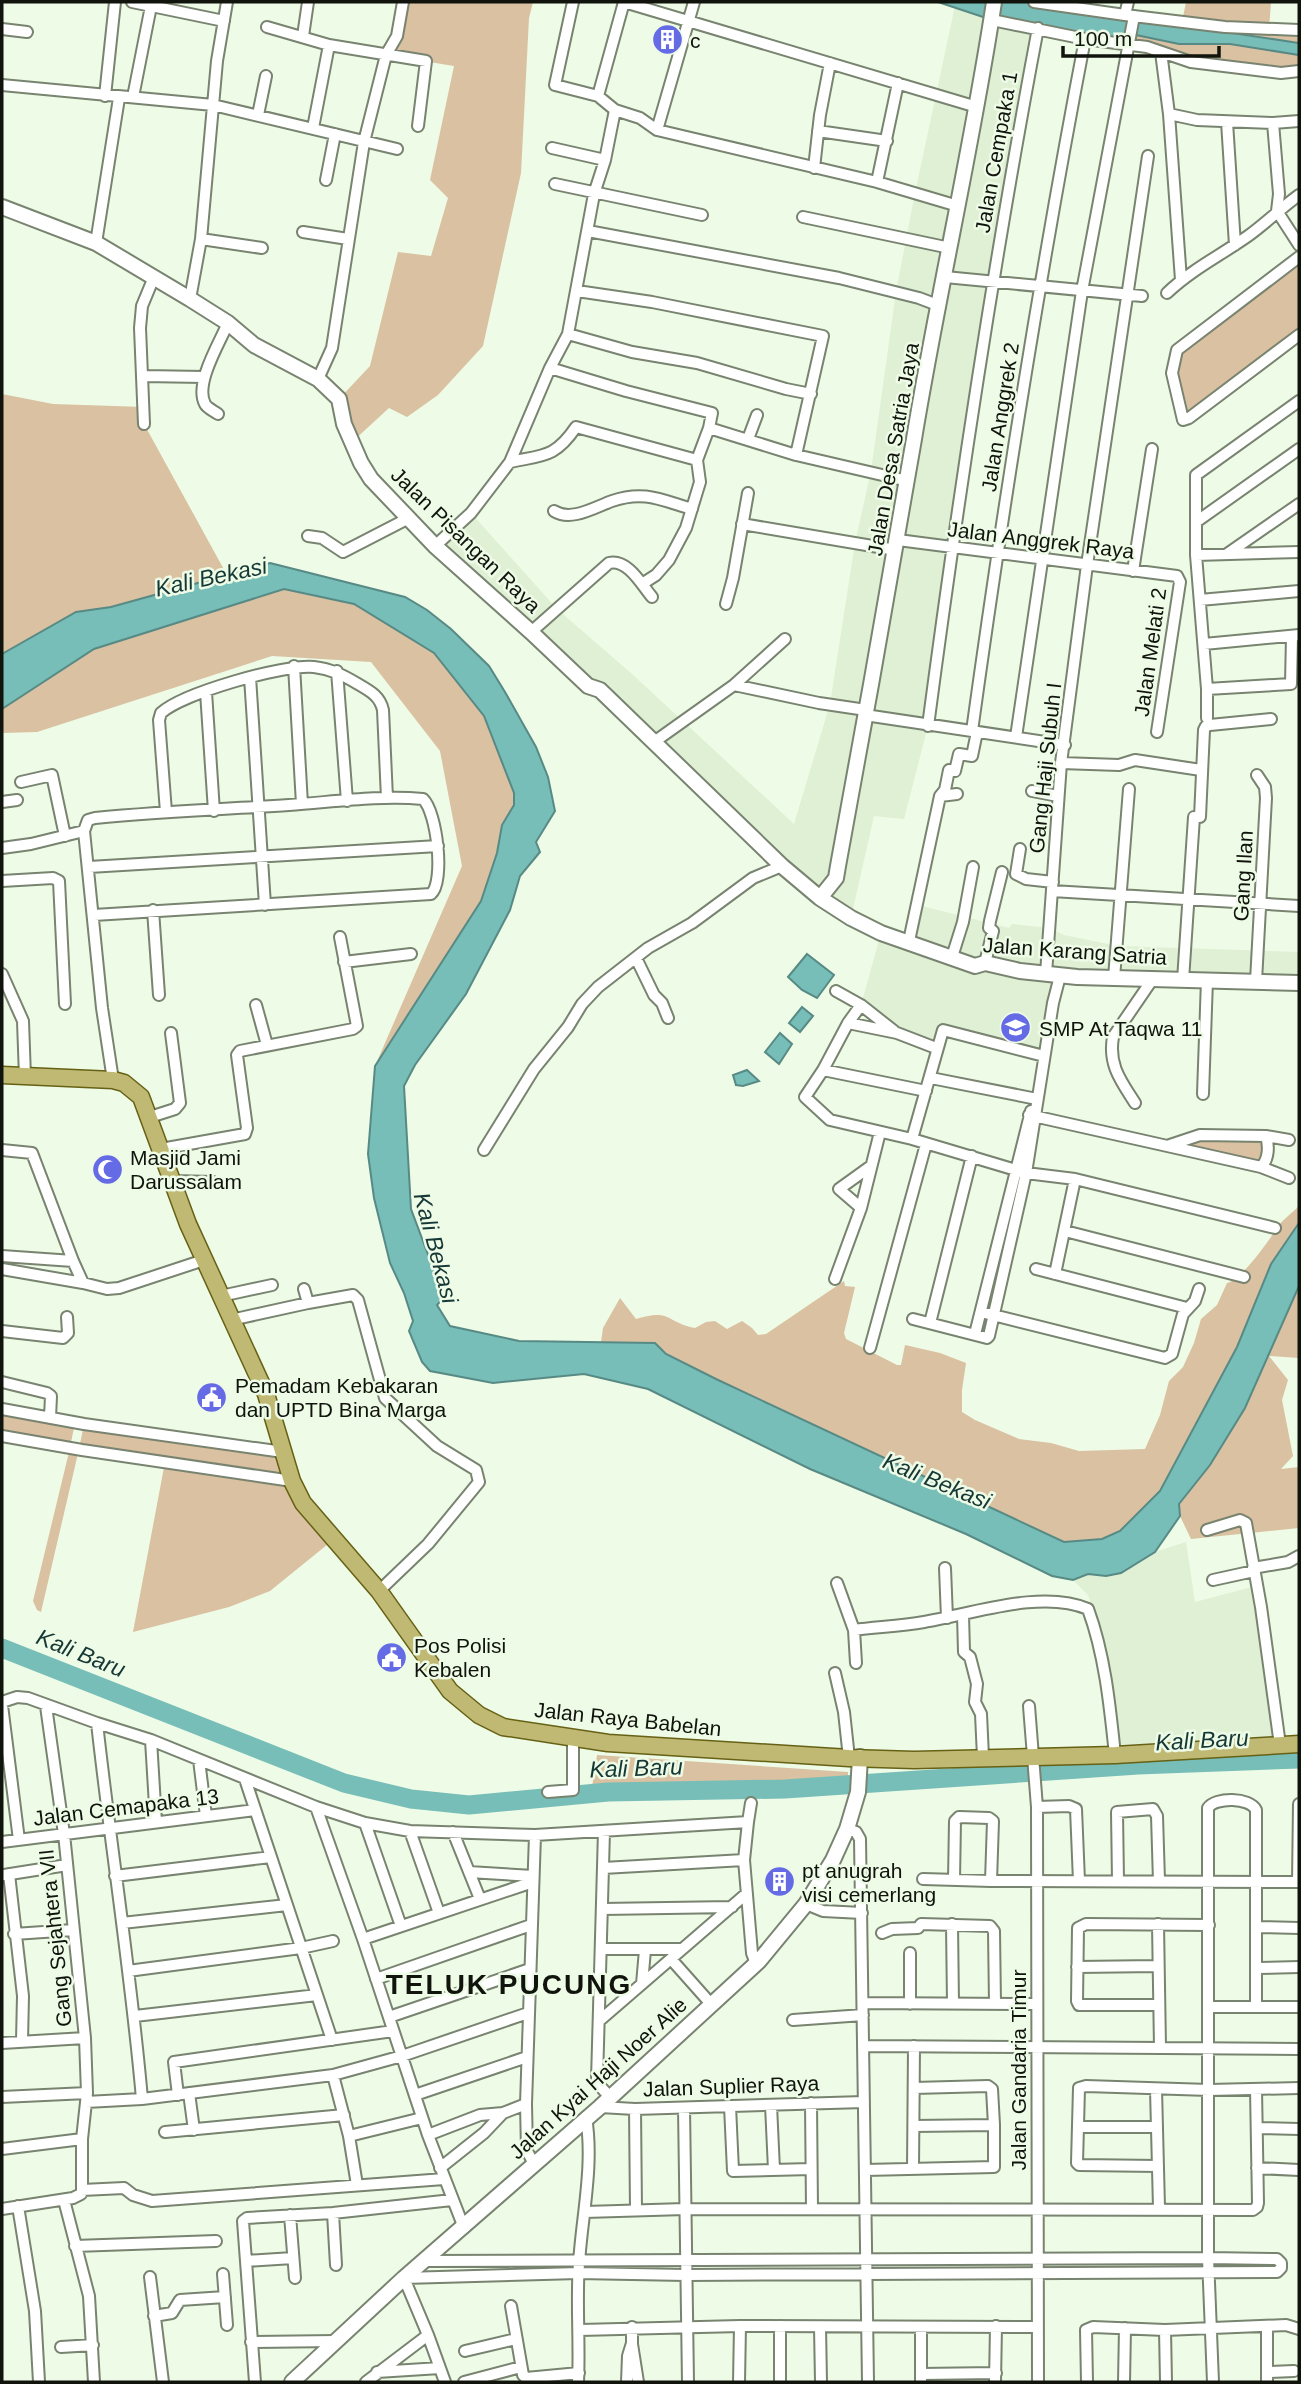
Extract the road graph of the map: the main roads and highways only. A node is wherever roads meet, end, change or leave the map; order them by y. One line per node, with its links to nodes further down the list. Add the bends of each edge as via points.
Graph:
1 (2, 1075): 2 (main road, Jalan Raya Babelan, via 113,1080 141,1097 204,1260 266,1394 303,1503 379,1591 450,1692 479,1716 503,1727 608,1743 854,1758 1115,1755)
2 (1299, 1744)

